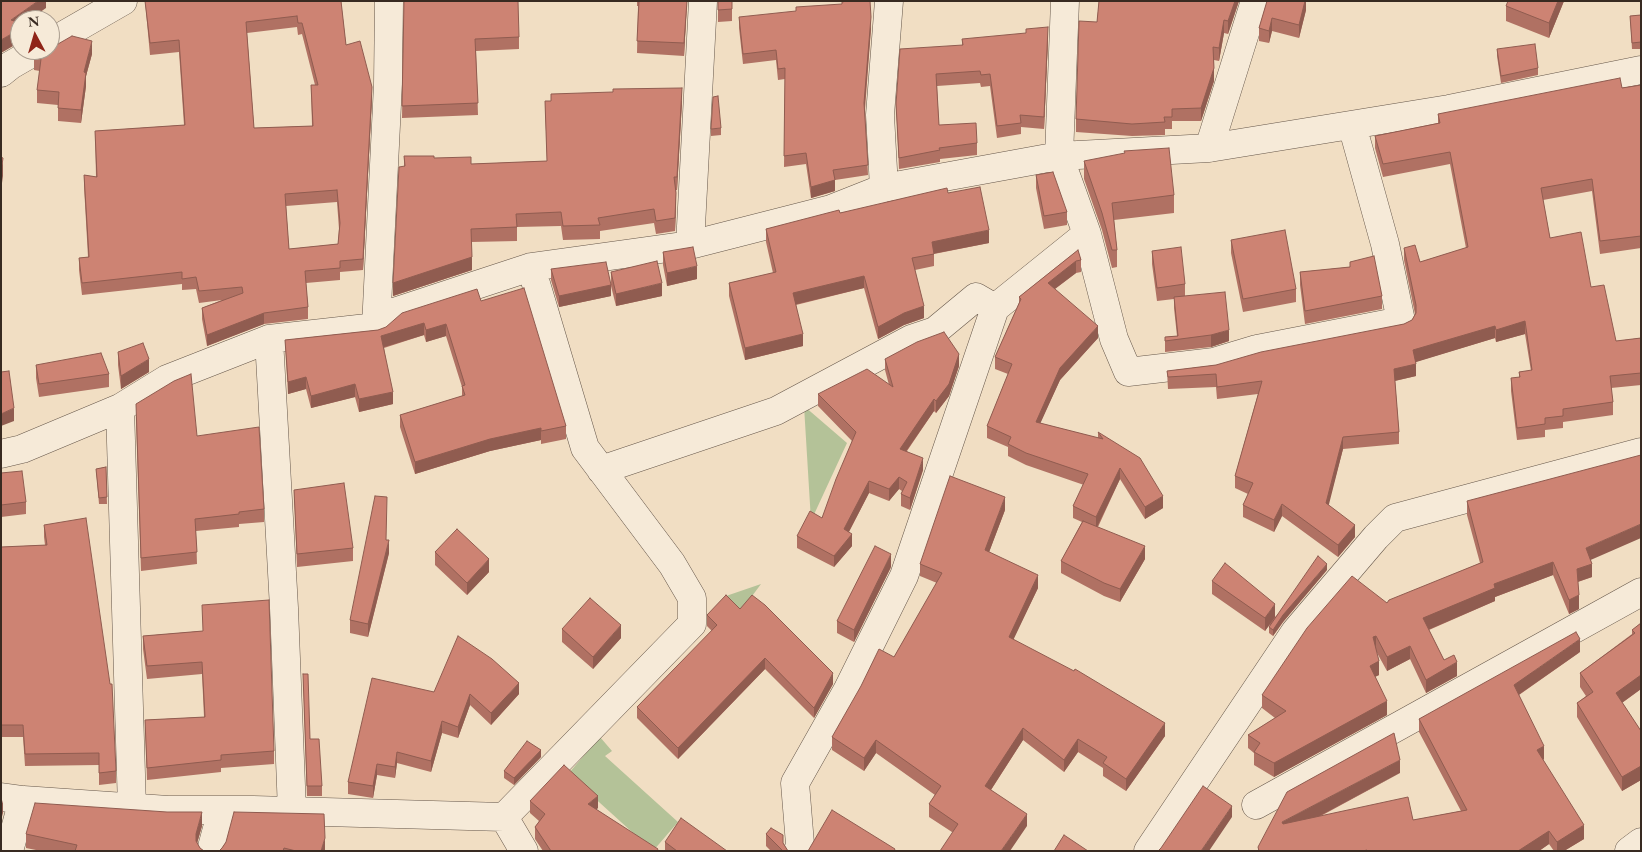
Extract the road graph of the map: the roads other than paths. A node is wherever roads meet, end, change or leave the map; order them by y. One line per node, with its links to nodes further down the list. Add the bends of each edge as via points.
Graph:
1 (389, 1): 19 (street)
2 (703, 1): 16 (street)
3 (889, 1): 14 (street, via 880,115)
4 (1065, 1): 13 (street)
5 (1255, 1): 12 (street)
6 (119, 2): 7 (street)
7 (60, 37)
8 (18, 60): 10 (street)
9 (1641, 70): 11 (street)
10 (1, 73)
11 (1352, 125): 12 (street); 15 (street, via 1385,244 1401,321 1257,349 1214,362 1128,372 1114,339)
12 (1209, 148): 13 (street)
13 (1059, 156): 14 (street); 15 (street)
14 (884, 188): 16 (street, via 831,209)
15 (1087, 234): 18 (street)
16 (690, 245): 17 (street)
17 (531, 267): 19 (street, via 394,312); 24 (street, via 585,448)
18 (995, 308): 24 (street, via 976,297 935,331 911,340 776,411); 36 (street, via 904,576 847,691 795,783)
19 (376, 327): 20 (street)
20 (269, 339): 21 (street, via 167,380); 30 (street)
21 (120, 408): 23 (street, via 22,449); 28 (street)
22 (1641, 452): 37 (street, via 1395,518 1295,632)
23 (1, 454)
24 (602, 470): 31 (street, via 672,564 692,598 692,624)
25 (1641, 592): 27 (street)
26 (12, 798): 28 (street); 33 (street)
27 (1256, 805)
28 (132, 808): 29 (street)
29 (222, 810): 30 (street); 34 (street)
30 (292, 811): 31 (street)
31 (504, 817): 35 (street)
32 (1641, 842): 38 (street)
33 (9, 851)
34 (211, 851)
35 (524, 851)
36 (798, 851)
37 (1148, 851)
38 (1629, 851)

